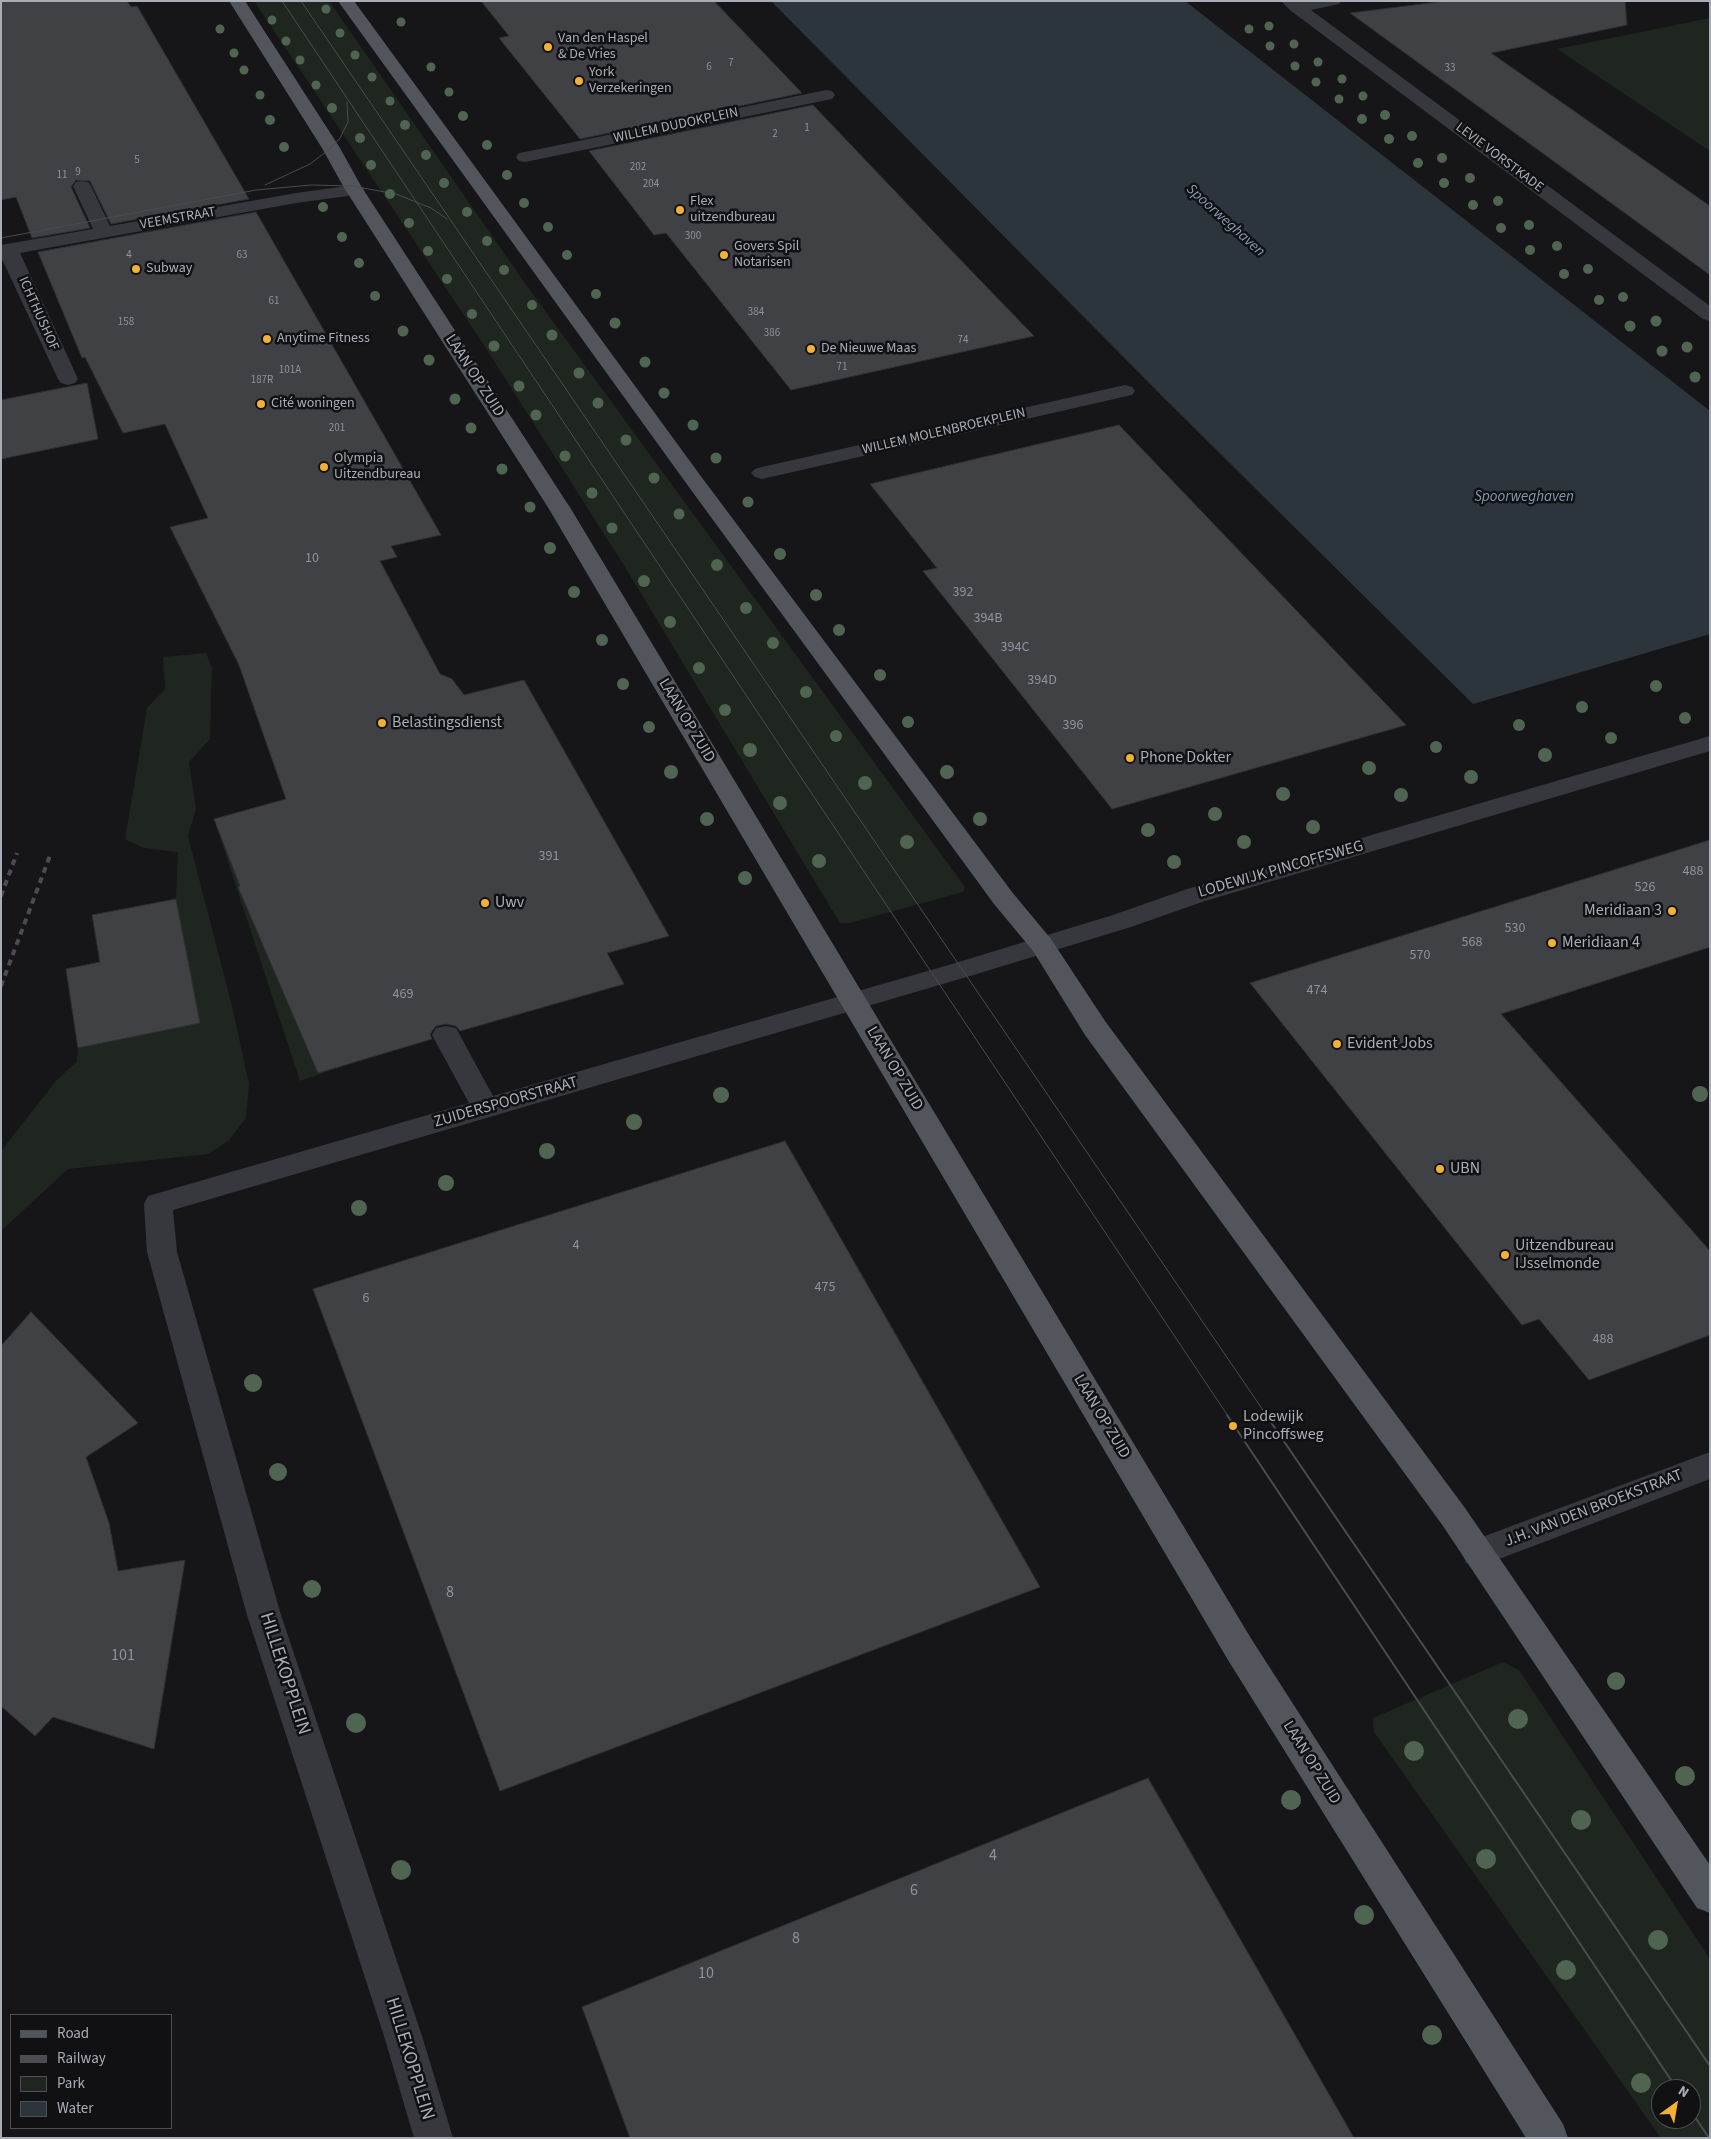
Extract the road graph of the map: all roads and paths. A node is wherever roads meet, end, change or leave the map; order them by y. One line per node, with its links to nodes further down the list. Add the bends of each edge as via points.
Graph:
1 (237, 1): 8 (main road, LAAN OP ZUID)
2 (346, 1): 16 (main road, via 692,479 1003,898)
3 (1333, 1): 4 (street)
4 (1293, 4): 11 (street, LEVIE VORSTKADE)
5 (826, 95): 6 (street, WILLEM DUDOKPLEIN)
6 (526, 156)
7 (82, 186): 9 (street)
8 (355, 190): 9 (street, VEEMSTRAAT); 17 (main road, LAAN OP ZUID, via 560,509)
9 (104, 232): 10 (street, VEEMSTRAAT)
10 (5, 251): 12 (street, ICHTHUSHOF)
11 (1710, 315)
12 (68, 379)
13 (1125, 391): 14 (street, WILLEM MOLENBROEKPLEIN)
14 (762, 474)
15 (1710, 743): 16 (street, LODEWIJK PINCOFFSWEG, via 1196,895)
16 (1042, 945): 17 (street, LODEWIJK PINCOFFSWEG); 22 (main road, via 1095,1028)
17 (853, 1001): 19 (street, ZUIDERSPOORSTRAAT); 25 (main road, LAAN OP ZUID, via 1240,1650)
18 (446, 1035): 19 (street)
19 (485, 1108): 20 (street, ZUIDERSPOORSTRAAT)
20 (158, 1204): 24 (street, HILLEKOPPLEIN, via 162,1252 264,1615)
21 (1710, 1465): 22 (street, J.H. VAN DEN BROEKSTRAAT)
22 (1478, 1553): 23 (main road)
23 (1710, 1896)
24 (434, 2138)
25 (1549, 2138)

